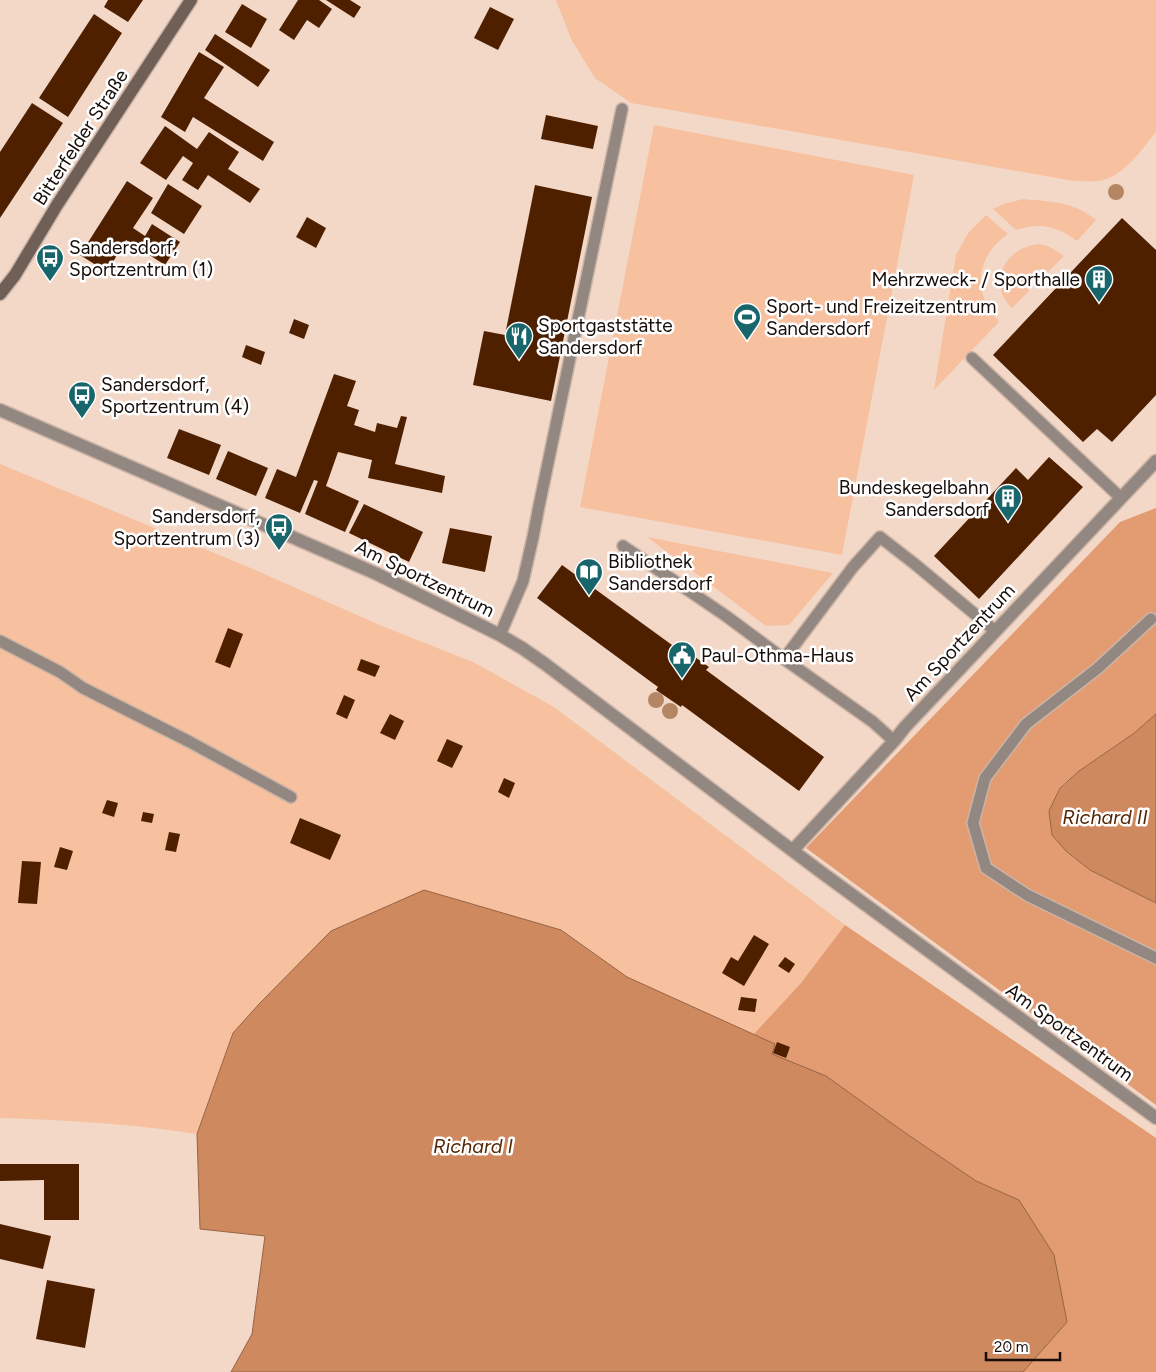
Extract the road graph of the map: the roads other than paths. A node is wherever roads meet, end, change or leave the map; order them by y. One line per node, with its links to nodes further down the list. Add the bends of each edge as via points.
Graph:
1 (191, 0): 3 (street, Bitterfelder Straße)
2 (622, 110): 11 (lane, via 523,581)
3 (0, 294)
4 (972, 358): 7 (lane)
5 (0, 410): 11 (street, Am Sportzentrum, via 377,574)
6 (1156, 461): 7 (street, Am Sportzentrum)
7 (1121, 498): 10 (street, Am Sportzentrum)
8 (623, 546): 13 (lane)
9 (1151, 619): 17 (lane, via 1098,668 1026,724 986,778 973,823 986,868 1027,895)
10 (995, 632): 13 (lane, via 880,537 853,567); 14 (street, Am Sportzentrum, via 904,727)
11 (500, 635): 16 (street, Am Sportzentrum, via 546,664)
12 (0, 641): 15 (lane)
13 (784, 658): 14 (lane, via 873,722)
14 (894, 742): 16 (street, Am Sportzentrum)
15 (291, 797)
16 (793, 850): 18 (street, Am Sportzentrum)
17 (1156, 958)
18 (1156, 1118)

